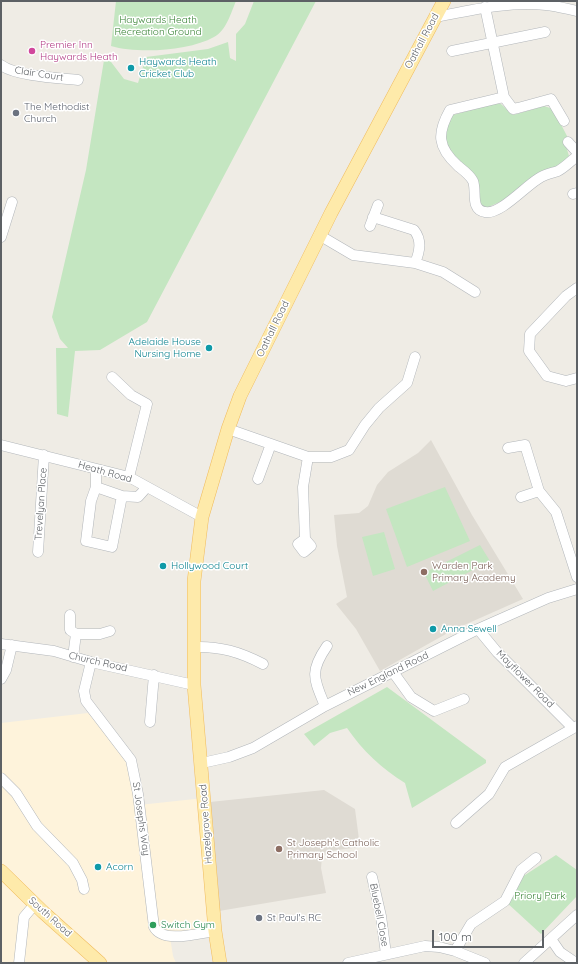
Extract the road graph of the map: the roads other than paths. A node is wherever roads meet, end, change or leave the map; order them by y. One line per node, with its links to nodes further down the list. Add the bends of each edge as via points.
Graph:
1 (444, 1): 4 (main road, Oathall Road)
2 (485, 8): 3 (street, via 514,4 546,5); 4 (street); 6 (street)
3 (577, 11)
4 (436, 17): 17 (main road, Oathall Road)
5 (545, 32): 6 (street)
6 (492, 43): 7 (street); 10 (street)
7 (452, 51)
8 (1, 65): 9 (street, Clair Court, via 6,69)
9 (78, 80)
10 (504, 97): 11 (street, via 512,109 551,98); 14 (street, via 450,110 440,131 442,143 450,156 472,180 476,204 480,210 486,212 497,209 540,177 558,171)
11 (564, 121)
12 (568, 142): 13 (street)
13 (577, 152)
14 (577, 156)
15 (12, 202): 18 (street)
16 (378, 205): 19 (street, via 372,222 414,230 417,233 420,249)
17 (319, 235): 19 (street, via 353,254); 25 (main road, Oathall Road, via 240,396)
18 (1, 238)
19 (415, 263): 21 (street, via 443,272)
20 (577, 288): 24 (street, via 530,334 529,351 547,376 566,381)
21 (476, 292)
22 (415, 357): 30 (street, via 412,375 407,383 379,408 349,450 331,457)
23 (112, 377): 32 (street, via 131,395 147,404)
24 (577, 378)
25 (228, 429): 26 (street); 39 (main road, Oathall Road)
26 (270, 444): 30 (street); 33 (street)
27 (1, 445): 29 (street, Heath Road)
28 (508, 448): 36 (street, via 525,445)
29 (44, 455): 31 (street, Heath Road); 41 (street, Trevelyan Place)
30 (308, 457): 40 (street, via 303,487)
31 (96, 469): 32 (street, Heath Road); 34 (street)
32 (129, 477): 35 (street, Heath Road)
33 (258, 479)
34 (96, 487): 37 (street); 37 (street, via 91,501 86,541 112,547)
35 (147, 487): 37 (street, via 138,497); 39 (street, Heath Road)
36 (539, 491): 38 (street); 42 (street, via 556,512 559,533)
37 (122, 496)
38 (521, 497)
39 (202, 517): 51 (main road, Oathall Road, via 194,582)
40 (305, 539)
41 (38, 552)
42 (577, 577)
43 (577, 588): 45 (street, New England Road)
44 (70, 615): 47 (street, via 70,630)
45 (478, 629): 55 (street, New England Road); 62 (street, Mayflower Road, via 497,652)
46 (110, 632): 47 (street)
47 (76, 634): 52 (street)
48 (1, 644): 49 (street, Church Road)
49 (12, 645): 52 (street, Church Road, via 54,651); 57 (street)
50 (327, 646): 60 (street, via 316,661 315,680)
51 (194, 647): 54 (street, via 220,647 243,653); 58 (main road, Oathall Road)
52 (73, 657): 53 (street, Church Road)
53 (91, 662): 56 (street, Church Road); 72 (street, St Josephs Way, via 84,691 86,701 131,760 138,794 156,932 170,937)
54 (262, 664)
55 (393, 672): 59 (street, via 411,697 434,711); 60 (street, New England Road)
56 (154, 675): 58 (street, Church Road); 61 (street)
57 (1, 679)
58 (194, 685): 63 (main road, Hazelgrove Road)
59 (464, 699)
60 (325, 706): 63 (street, New England Road, via 253,748)
61 (150, 722)
62 (575, 727): 65 (street, via 506,767 489,794)
63 (202, 763): 72 (main road, Hazelgrove Road)
64 (1, 778): 69 (street, via 16,793 37,826 73,863)
65 (456, 823)
66 (536, 858): 74 (street, via 522,870 505,901 471,924)
67 (1, 871): 70 (main road, South Road)
68 (372, 877): 75 (street, Bluebell Close)
69 (84, 889)
70 (34, 904): 76 (street, via 24,917); 77 (main road, South Road)
71 (577, 915): 73 (street)
72 (215, 931): 78 (main road, Hazelgrove Road)
73 (551, 939): 81 (street); 82 (street, via 560,952)
74 (455, 951): 75 (street, via 425,946); 80 (street)
75 (386, 954): 79 (street)
76 (19, 963)
77 (100, 963)
78 (220, 963)
79 (348, 963)
80 (485, 963)
81 (524, 963)
82 (576, 963)

